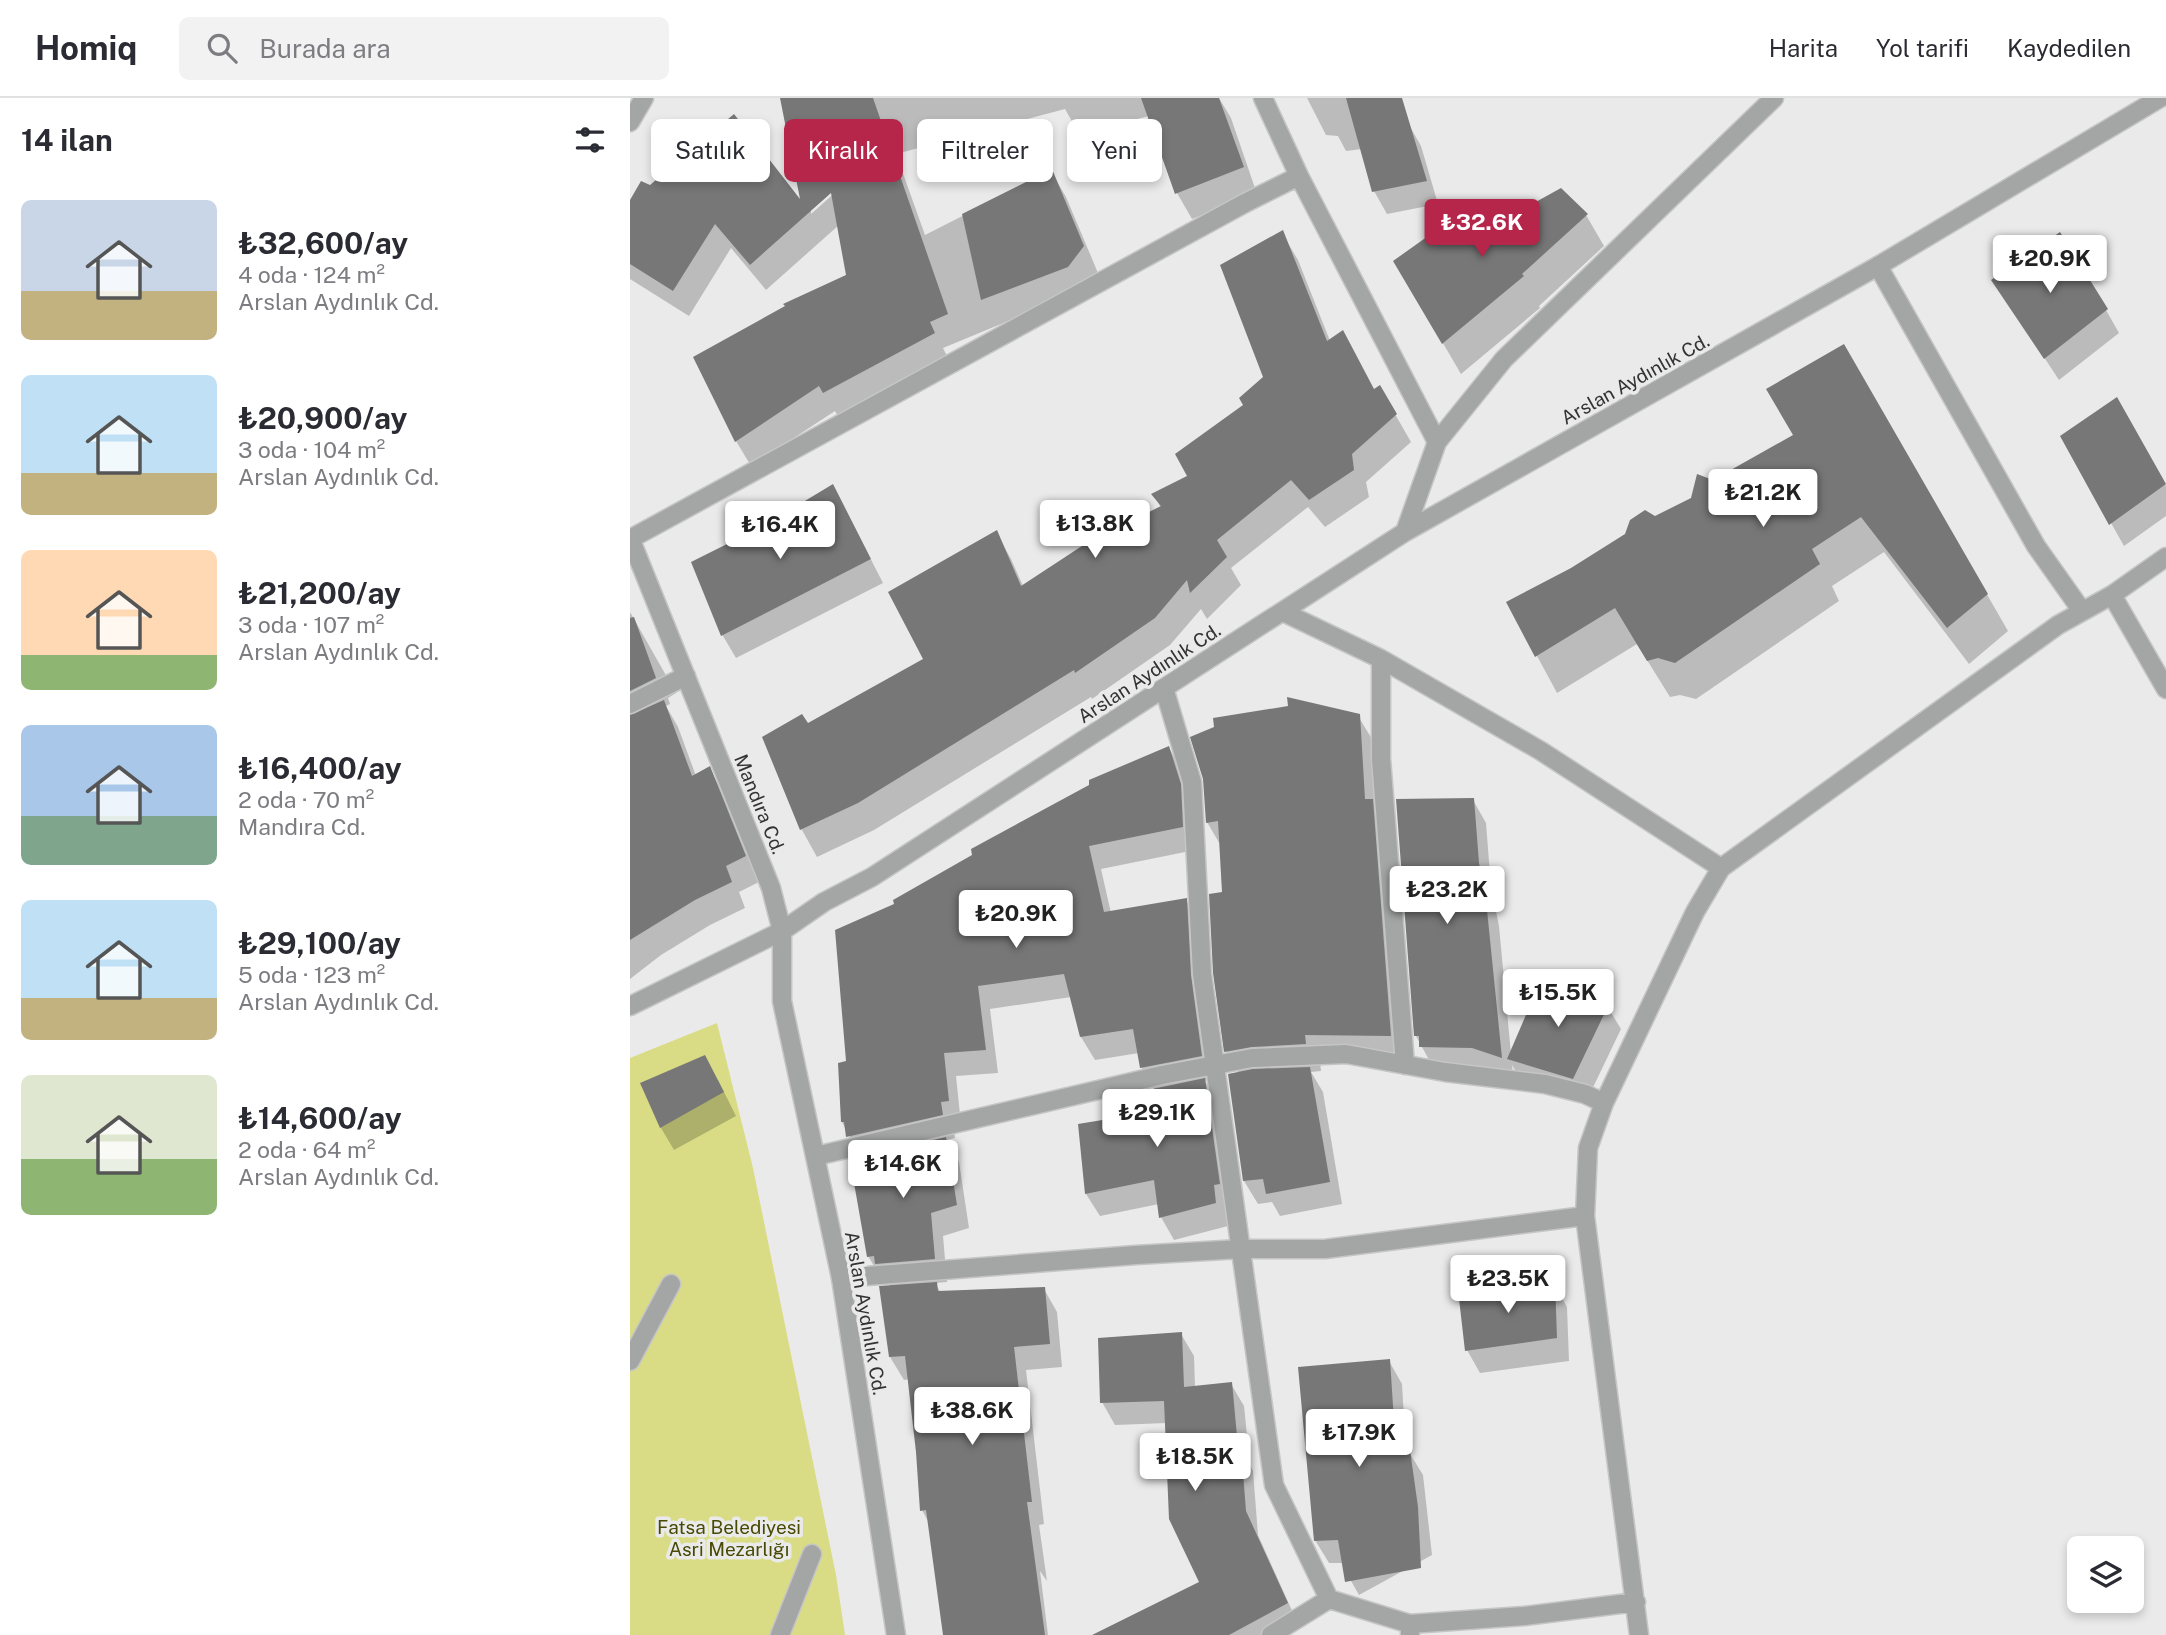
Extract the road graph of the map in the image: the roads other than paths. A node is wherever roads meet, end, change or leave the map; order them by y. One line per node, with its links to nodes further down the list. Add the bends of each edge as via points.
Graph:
1 (644, 98): 5 (street)
2 (1263, 98): 6 (street)
3 (1773, 98): 8 (street, via 1504,359)
4 (2160, 98): 7 (street, Arslan Aydınlık Cd.)
5 (630, 122)
6 (1300, 176): 8 (street); 10 (street)
7 (1878, 266): 9 (street, Arslan Aydınlık Cd.); 13 (street, via 2036,545)
8 (1437, 442): 9 (street)
9 (1405, 531): 14 (street, Arslan Aydınlık Cd.)
10 (630, 538): 16 (street, Mandıra Cd.)
11 (2166, 557): 12 (street)
12 (2112, 595): 13 (street); 18 (street)
13 (2082, 611): 20 (street)
14 (1283, 612): 15 (street); 17 (street, Arslan Aydınlık Cd.)
15 (1381, 659): 20 (street, via 1541,751); 23 (street, via 1381,759)
16 (686, 676): 19 (street); 21 (street, Mandıra Cd., via 771,888)
17 (1164, 688): 21 (street, Arslan Aydınlık Cd.); 24 (street, via 1192,782 1202,974)
18 (2166, 689)
19 (630, 704)
20 (1721, 868): 25 (street, via 1695,912)
21 (782, 930): 22 (street); 26 (street, Arslan Aydınlık Cd., via 782,1001)
22 (630, 1006)
23 (1405, 1065): 24 (street, via 1346,1054 1252,1059); 25 (street, via 1545,1084)
24 (1217, 1067): 26 (street, via 1162,1075); 28 (street)
25 (1604, 1103): 27 (street, via 1588,1148)
26 (816, 1156): 29 (street, Arslan Aydınlık Cd.)
27 (1585, 1216): 28 (street, via 1325,1249); 34 (street)
28 (1241, 1250): 29 (street); 33 (street, via 1274,1485)
29 (841, 1279): 37 (street, Arslan Aydınlık Cd.)
30 (671, 1284): 31 (street)
31 (630, 1361)
32 (812, 1554): 36 (street)
33 (1329, 1599): 35 (street); 38 (street)
34 (1636, 1602): 35 (street); 39 (street)
35 (1410, 1630)
36 (780, 1635)
37 (896, 1635)
38 (1271, 1635)
39 (1639, 1635)

